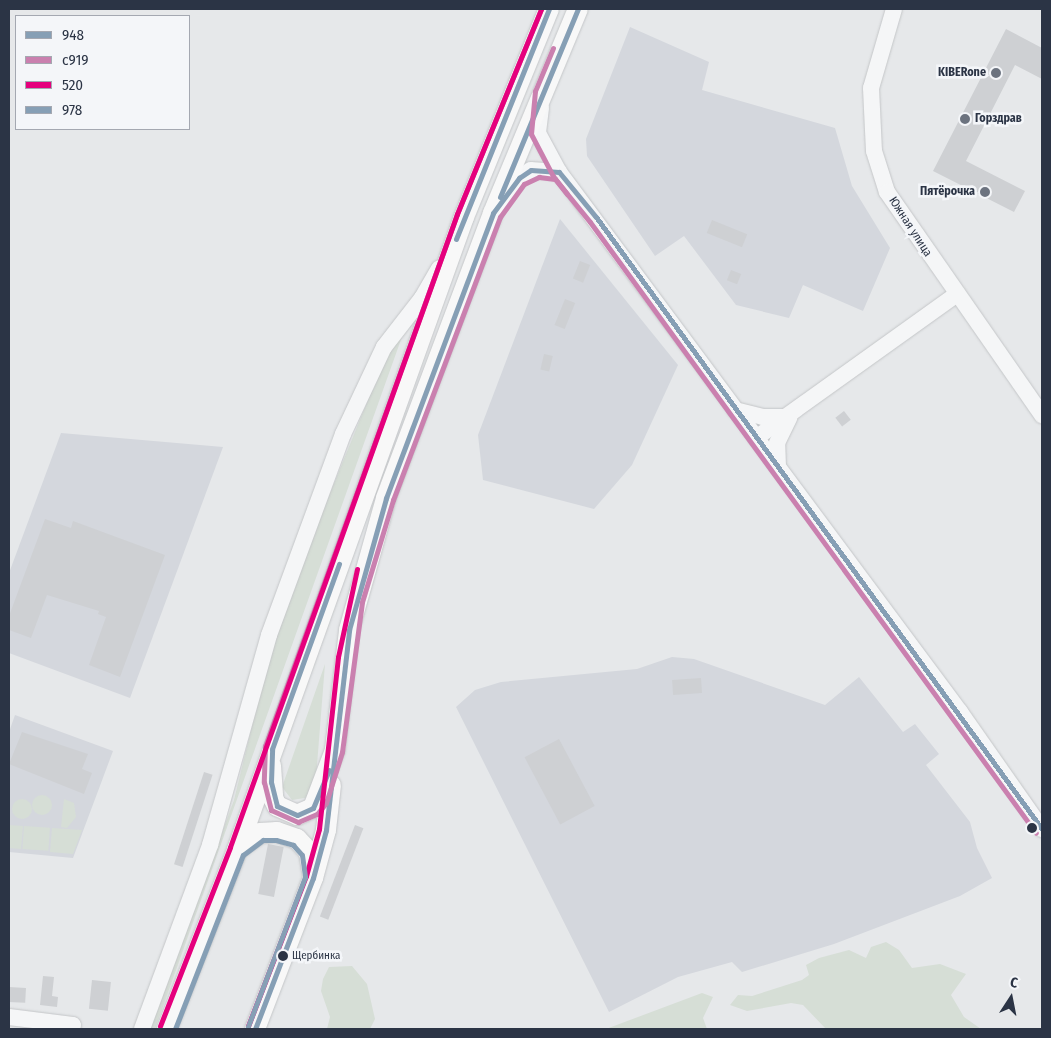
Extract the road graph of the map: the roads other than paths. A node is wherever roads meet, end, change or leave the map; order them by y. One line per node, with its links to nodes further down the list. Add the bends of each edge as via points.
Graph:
1 (549, 9): 7 (main road)
2 (578, 9): 4 (main road)
3 (894, 9): 8 (street, Южная улица, via 871,88 874,151 892,203)
4 (542, 93): 5 (street, via 538,133); 6 (main road)
5 (559, 172): 6 (street, via 538,169 525,173); 12 (street)
6 (494, 214): 18 (main road, via 371,546 349,630)
7 (464, 217): 17 (main road); 24 (street, via 422,298 373,367 343,434 269,635 210,845)
8 (936, 266): 9 (street, Южная улица); 10 (street, via 938,291)
9 (956, 295): 10 (street); 11 (street, Южная улица)
10 (928, 315): 11 (street, via 952,313); 14 (street)
11 (974, 319): 13 (street, Южная улица)
12 (735, 410): 14 (street, via 763,417); 15 (street)
13 (1042, 415)
14 (789, 417): 15 (street); 16 (street, via 777,443)
15 (756, 438): 16 (street)
16 (778, 467): 19 (street, via 960,712)
17 (272, 749): 18 (main road, via 273,798 283,811 297,815 313,808 319,800); 20 (main road)
18 (335, 750): 21 (main road, via 326,830)
19 (1042, 830)
20 (237, 850): 21 (main road, via 260,833 277,832 291,837 309,852); 25 (main road)
21 (313, 878): 26 (main road)
22 (9, 1017): 23 (street)
23 (72, 1027)
24 (142, 1029)
25 (167, 1029)
26 (255, 1029)

